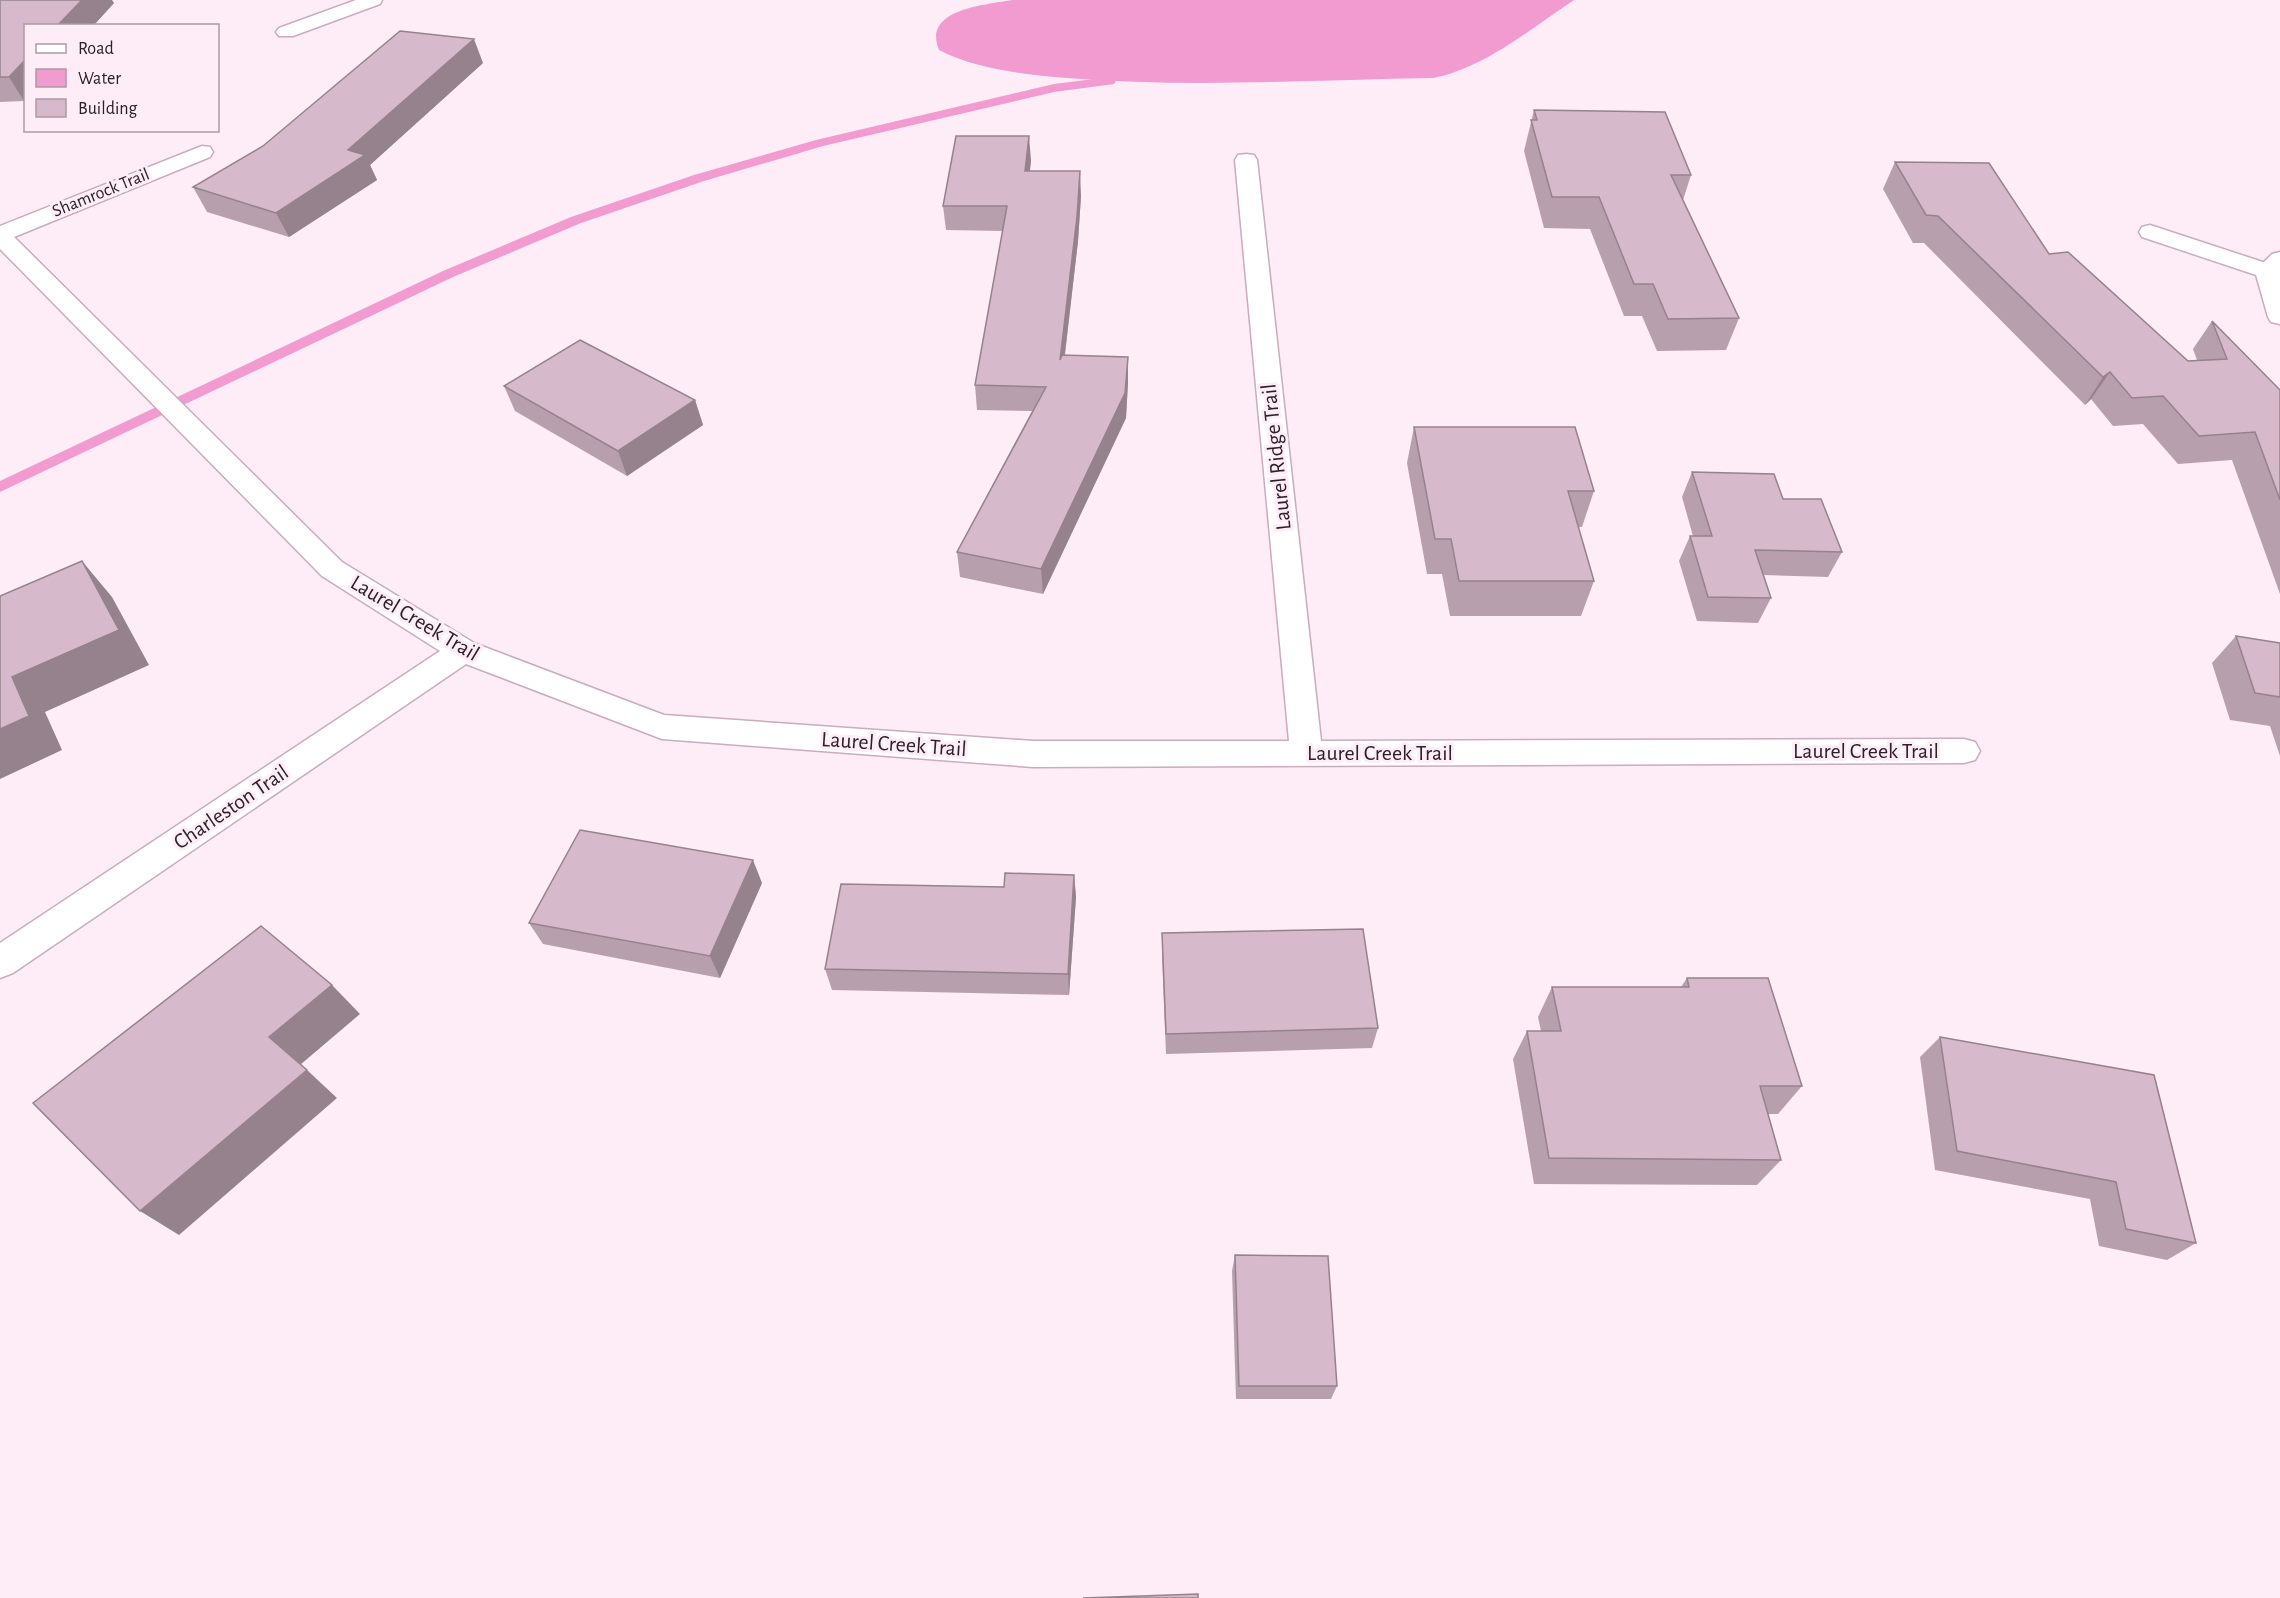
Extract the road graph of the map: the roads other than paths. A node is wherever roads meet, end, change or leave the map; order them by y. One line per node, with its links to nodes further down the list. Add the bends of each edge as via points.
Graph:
1 (373, 0): 2 (street)
2 (286, 32)
3 (202, 152): 6 (street, Shamrock Trail)
4 (1246, 160): 11 (street, Laurel Ridge Trail)
5 (2150, 232): 7 (street)
6 (0, 235): 9 (street, Laurel Creek Trail, via 332,569)
7 (2274, 265): 8 (street)
8 (2280, 317)
9 (463, 651): 11 (street, Laurel Creek Trail, via 662,727 1033,754); 12 (street, Charleston Trail)
10 (1964, 751): 11 (street, Laurel Creek Trail)
11 (1306, 753)
12 (0, 962)

